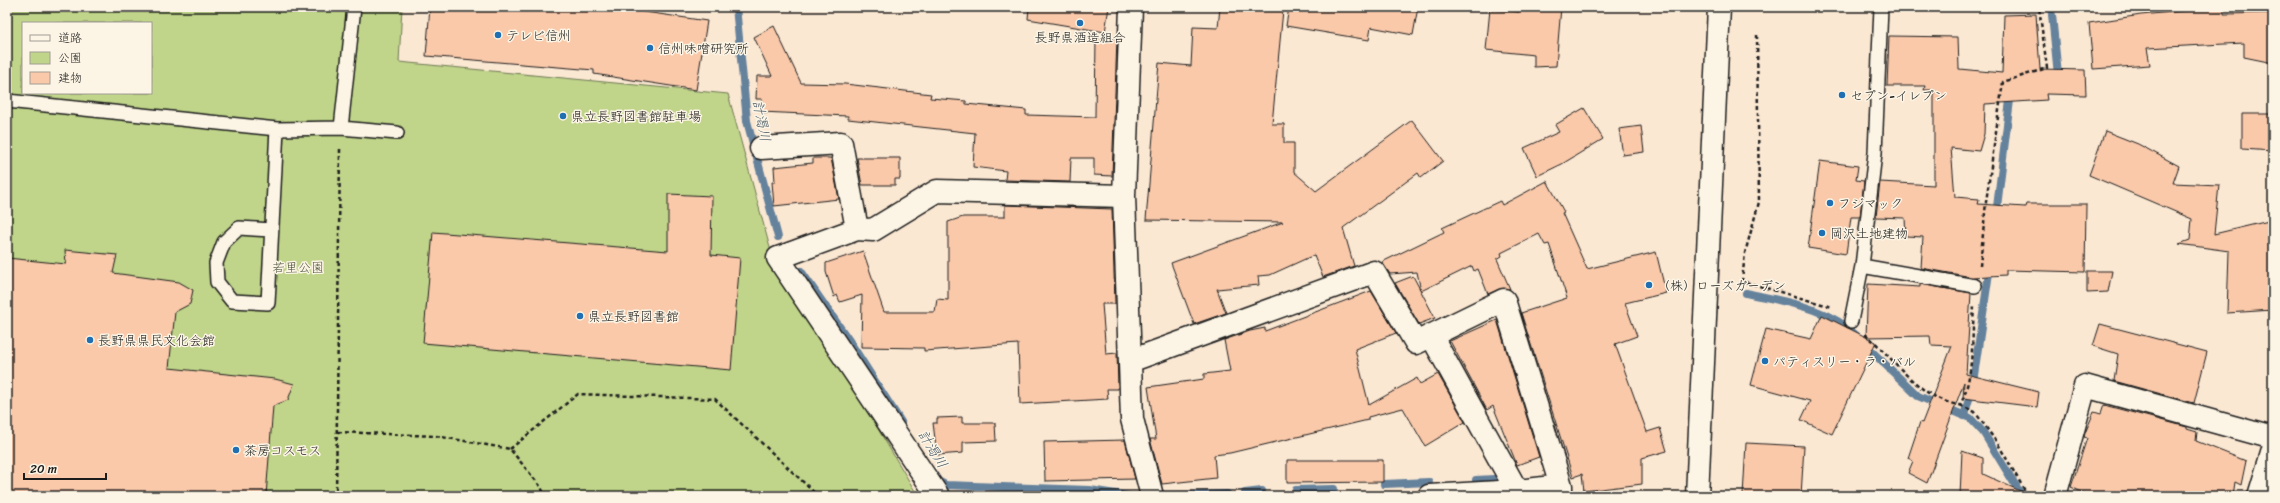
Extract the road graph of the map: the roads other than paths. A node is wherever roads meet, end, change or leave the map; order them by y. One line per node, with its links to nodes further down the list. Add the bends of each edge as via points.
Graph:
1 (354, 7): 6 (lane)
2 (1131, 7): 10 (street)
3 (1719, 7): 25 (street)
4 (1882, 7): 13 (lane, via 1875,153)
5 (7, 101): 7 (lane)
6 (341, 128): 7 (lane); 8 (lane)
7 (277, 129): 12 (lane)
8 (397, 133)
9 (762, 148): 11 (street, via 841,143)
10 (1124, 196): 11 (street, via 936,191 873,230); 17 (street)
11 (857, 229): 22 (street, via 778,258)
12 (271, 230): 12 (lane, via 268,303 232,301 216,282 216,263 224,242 239,228)
13 (1862, 266): 14 (lane); 15 (lane)
14 (1975, 286)
15 (1852, 321)
16 (1431, 335): 17 (street, via 1416,343 1374,272); 20 (street); 21 (street, via 1504,300)
17 (1130, 361): 23 (street, via 1132,419)
18 (2273, 438): 26 (street, via 2085,386)
19 (2273, 450): 27 (street)
20 (1516, 491): 21 (street); 24 (street)
21 (1561, 491)
22 (938, 496)
23 (1152, 496)
24 (1429, 496)
25 (1697, 496)
26 (2055, 496)
27 (2259, 496)

